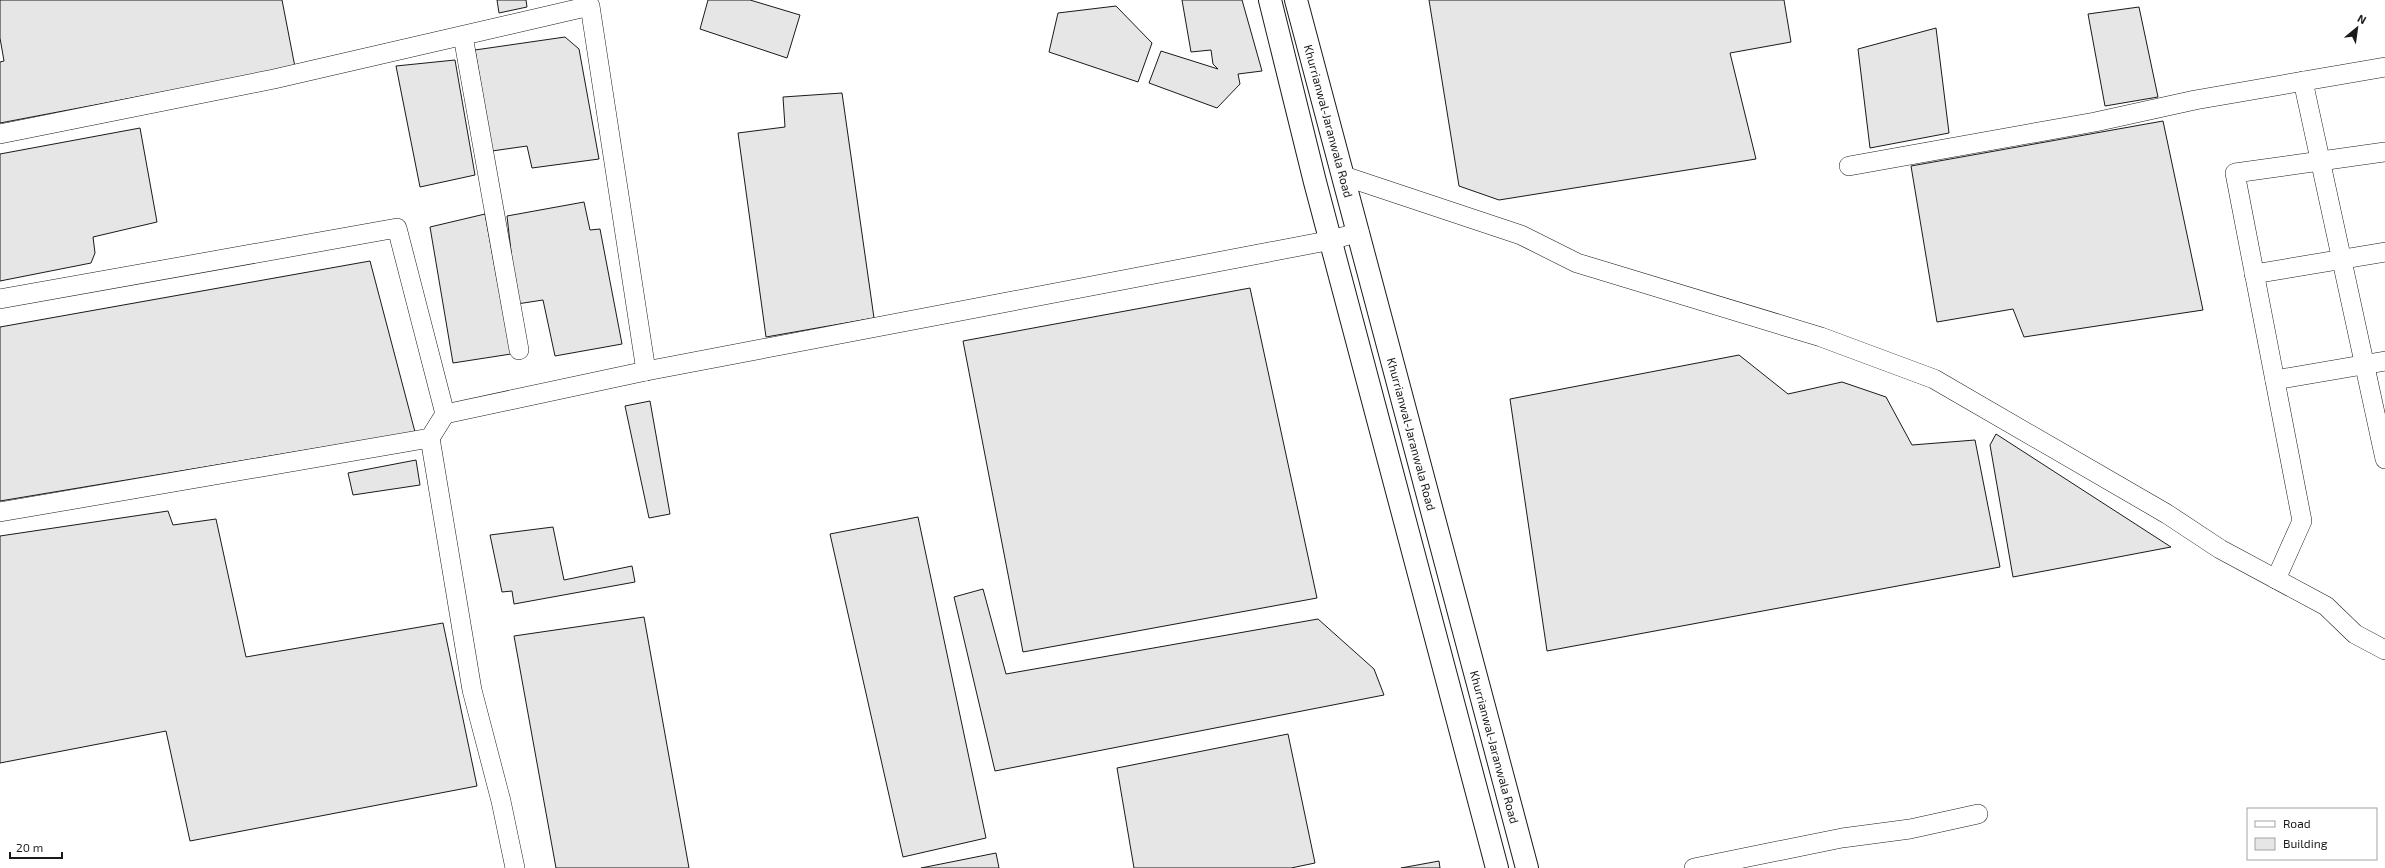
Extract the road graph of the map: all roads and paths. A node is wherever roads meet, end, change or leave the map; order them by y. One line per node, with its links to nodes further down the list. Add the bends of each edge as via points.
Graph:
1 (1270, 0): 12 (main road)
2 (1296, 0): 10 (main road, Khurrianwal-Jaranwala Road)
3 (463, 36): 6 (street, via 274,79); 17 (street); 20 (street, via 590,6)
4 (2385, 67): 5 (street)
5 (2303, 81): 8 (street); 9 (street, via 2195,100 2096,122)
6 (0, 134)
7 (2385, 152): 8 (street)
8 (2320, 161): 14 (street); 15 (street, via 2235,173)
9 (1849, 166)
10 (1344, 176): 11 (main road, Khurrianwal-Jaranwala Road); 26 (street, via 1521,235 1577,263 1821,337 1934,379 2167,514 2220,549)
11 (1359, 232): 12 (street); 31 (main road, Khurrianwal-Jaranwala Road)
12 (1332, 240): 20 (street); 30 (main road)
13 (2385, 252): 14 (street)
14 (2342, 259): 15 (street); 19 (street)
15 (2254, 274): 21 (street)
16 (0, 299): 22 (street, via 397,228)
17 (519, 350)
18 (2385, 361): 19 (street)
19 (2364, 365): 21 (street); 24 (street)
20 (646, 371): 22 (street)
21 (2275, 380): 26 (street, via 2302,521)
22 (445, 414): 23 (street)
23 (430, 438): 25 (street); 29 (street, via 472,690 501,801)
24 (2385, 459)
25 (0, 512)
26 (2276, 579): 27 (street, via 2326,606 2355,634)
27 (2385, 650)
28 (1978, 814): 32 (street, via 1910,829 1842,838)
29 (515, 868)
30 (1497, 868)
31 (1527, 868)
32 (1694, 868)

